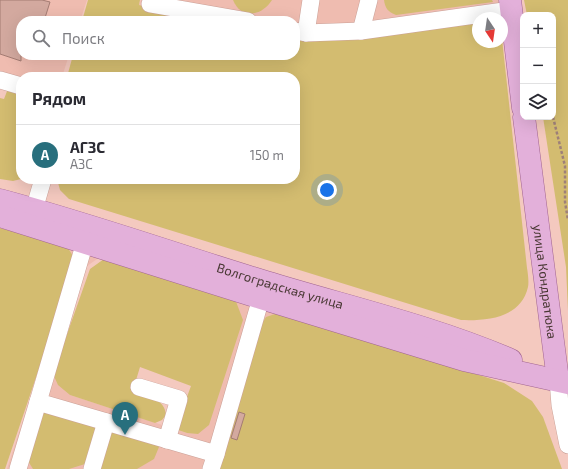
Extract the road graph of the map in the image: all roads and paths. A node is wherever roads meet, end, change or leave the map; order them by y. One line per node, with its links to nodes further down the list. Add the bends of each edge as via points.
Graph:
1 (311, 0): 8 (street)
2 (369, 0): 7 (street)
3 (150, 4): 5 (street)
4 (510, 5): 7 (street); 10 (main road)
5 (202, 6): 6 (street)
6 (233, 16)
7 (361, 31): 8 (street)
8 (301, 32)
9 (0, 80): 11 (street)
10 (520, 84)
11 (16, 85)
12 (524, 120): 21 (main road, улица Кондратюка)
13 (554, 120): 18 (path, via 565,166)
14 (42, 184): 17 (street)
15 (0, 200): 17 (main road, Волгоградская улица)
16 (0, 216): 17 (main road, Волгоградская улица)
17 (32, 216): 19 (main road, Волгоградская улица); 21 (main road, Волгоградская улица, via 469,342)
18 (568, 220)
19 (85, 242): 20 (main road, Волгоградская улица); 23 (street)
20 (261, 298): 21 (main road, Волгоградская улица, via 464,360); 27 (street)
21 (563, 382): 26 (street, улица Кондратюка, via 560,405)
22 (139, 387): 25 (street, via 180,399)
23 (38, 402): 24 (street); 28 (street)
24 (106, 422): 25 (street); 29 (street)
25 (167, 440): 27 (street)
26 (568, 445)
27 (213, 461)
28 (18, 469)
29 (92, 469)

